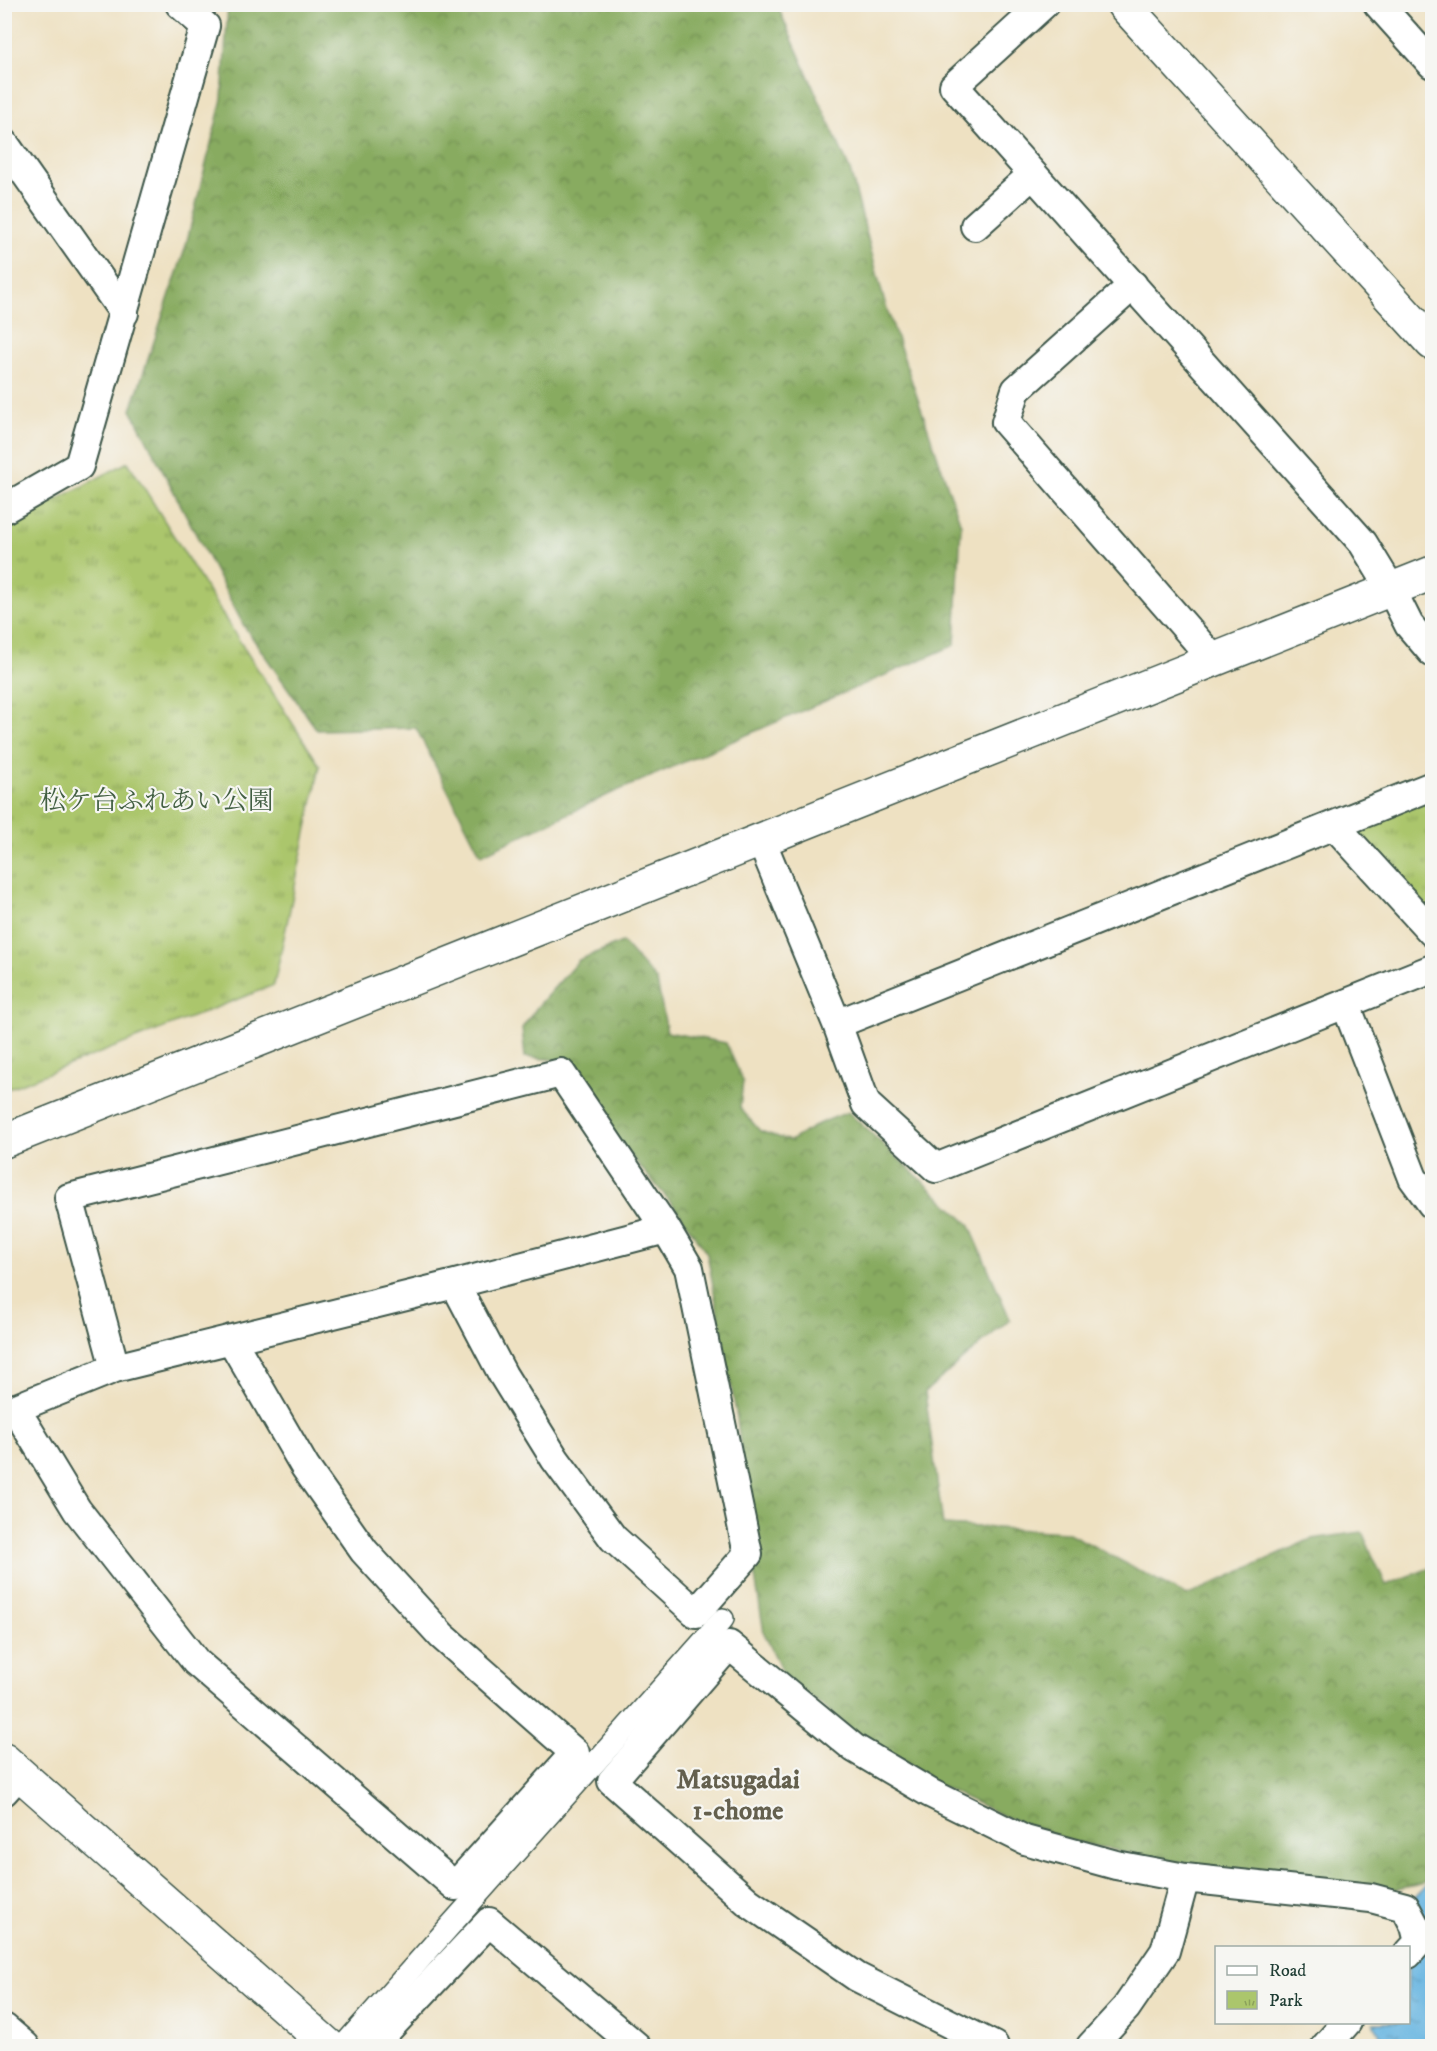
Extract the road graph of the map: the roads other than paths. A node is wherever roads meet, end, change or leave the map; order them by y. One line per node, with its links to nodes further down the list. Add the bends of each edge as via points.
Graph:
1 (180, 4): 10 (street, via 205,26)
2 (1044, 4): 7 (street, via 954,86)
3 (1123, 4): 11 (street)
4 (1378, 4): 5 (street)
5 (1432, 64)
6 (4, 143): 10 (street)
7 (1032, 175): 8 (street); 9 (street)
8 (975, 226)
9 (1133, 285): 14 (street, via 1364,543); 16 (street, via 1016,390 1006,422)
10 (124, 313): 12 (street, via 79,466)
11 (1432, 343)
12 (6, 504)
13 (1432, 573): 14 (street)
14 (1390, 589): 15 (street, via 1409,625); 16 (street)
15 (1432, 652)
16 (1214, 660): 19 (street)
17 (1432, 786): 18 (street)
18 (1334, 825): 20 (street); 23 (street)
19 (761, 840): 23 (street); 24 (street)
20 (1432, 932)
21 (1432, 969): 22 (street)
22 (1346, 1005): 23 (street, via 936,1168 867,1104); 25 (street, via 1413,1178)
23 (837, 1024)
24 (4, 1141)
25 (1432, 1204)
26 (666, 1229): 27 (street); 27 (street, via 689,1268 748,1554 696,1612 613,1538 600,1521 509,1385); 29 (street, via 561,1073 69,1198)
27 (455, 1284): 28 (street)
28 (231, 1339): 29 (street); 30 (street, via 304,1467 364,1551 442,1636 575,1753 455,1886 196,1662 78,1510)
29 (115, 1368): 30 (street)
30 (10, 1411)
31 (723, 1619): 39 (street)
32 (10, 1775): 38 (street)
33 (1185, 1878): 34 (street, via 1371,1898 1405,1907 1419,1942); 42 (street, via 1025,1840 930,1793 855,1748 729,1645 612,1781 748,1902 857,1977); 43 (street, via 1165,1951 1126,2008)
34 (1410, 1952)
35 (1345, 2024): 44 (street)
36 (4, 2028): 37 (street)
37 (25, 2046)
38 (329, 2046)
39 (343, 2046)
40 (372, 2046): 41 (street, via 489,1922)
41 (636, 2046)
42 (993, 2046)
43 (1091, 2046)
44 (1326, 2046)

